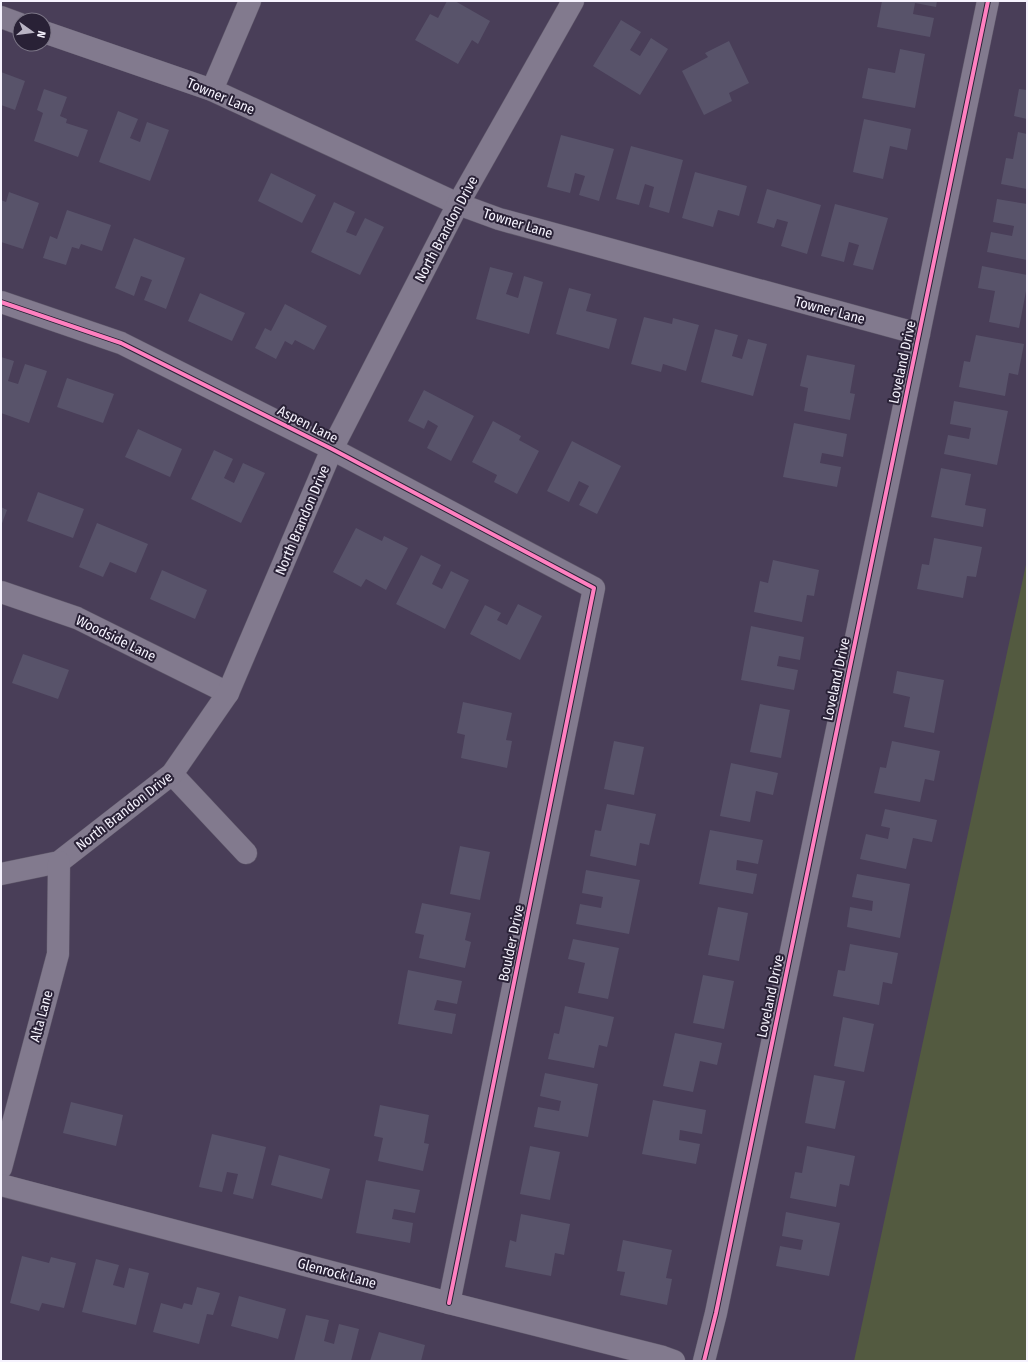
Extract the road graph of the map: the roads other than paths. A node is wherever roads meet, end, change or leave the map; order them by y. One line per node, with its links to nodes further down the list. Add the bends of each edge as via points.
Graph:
1 (250, 1): 7 (street)
2 (573, 1): 8 (street, North Brandon Drive)
3 (988, 1): 10 (street, Loveland Drive)
4 (1, 17): 5 (street)
5 (12, 21)
6 (52, 35): 7 (street, Towner Lane)
7 (212, 90): 8 (street, Towner Lane)
8 (458, 204): 10 (street, Towner Lane, via 499,219); 11 (street, North Brandon Drive)
9 (1, 302): 11 (street, Aspen Lane, via 121,343)
10 (919, 334): 23 (street, Loveland Drive)
11 (332, 449): 12 (street, Aspen Lane); 14 (street, North Brandon Drive)
12 (594, 588): 21 (street, Boulder Drive)
13 (1, 592): 14 (street, Woodside Lane, via 77,618)
14 (228, 693): 15 (street, North Brandon Drive)
15 (172, 774): 16 (street); 17 (street, North Brandon Drive)
16 (246, 853)
17 (59, 862): 18 (street, North Brandon Drive); 19 (street, Alta Lane, via 58,954)
18 (1, 874)
19 (1, 1168)
20 (1, 1185): 21 (street, Glenrock Lane)
21 (449, 1303): 22 (street, Glenrock Lane)
22 (674, 1361)
23 (704, 1361)

